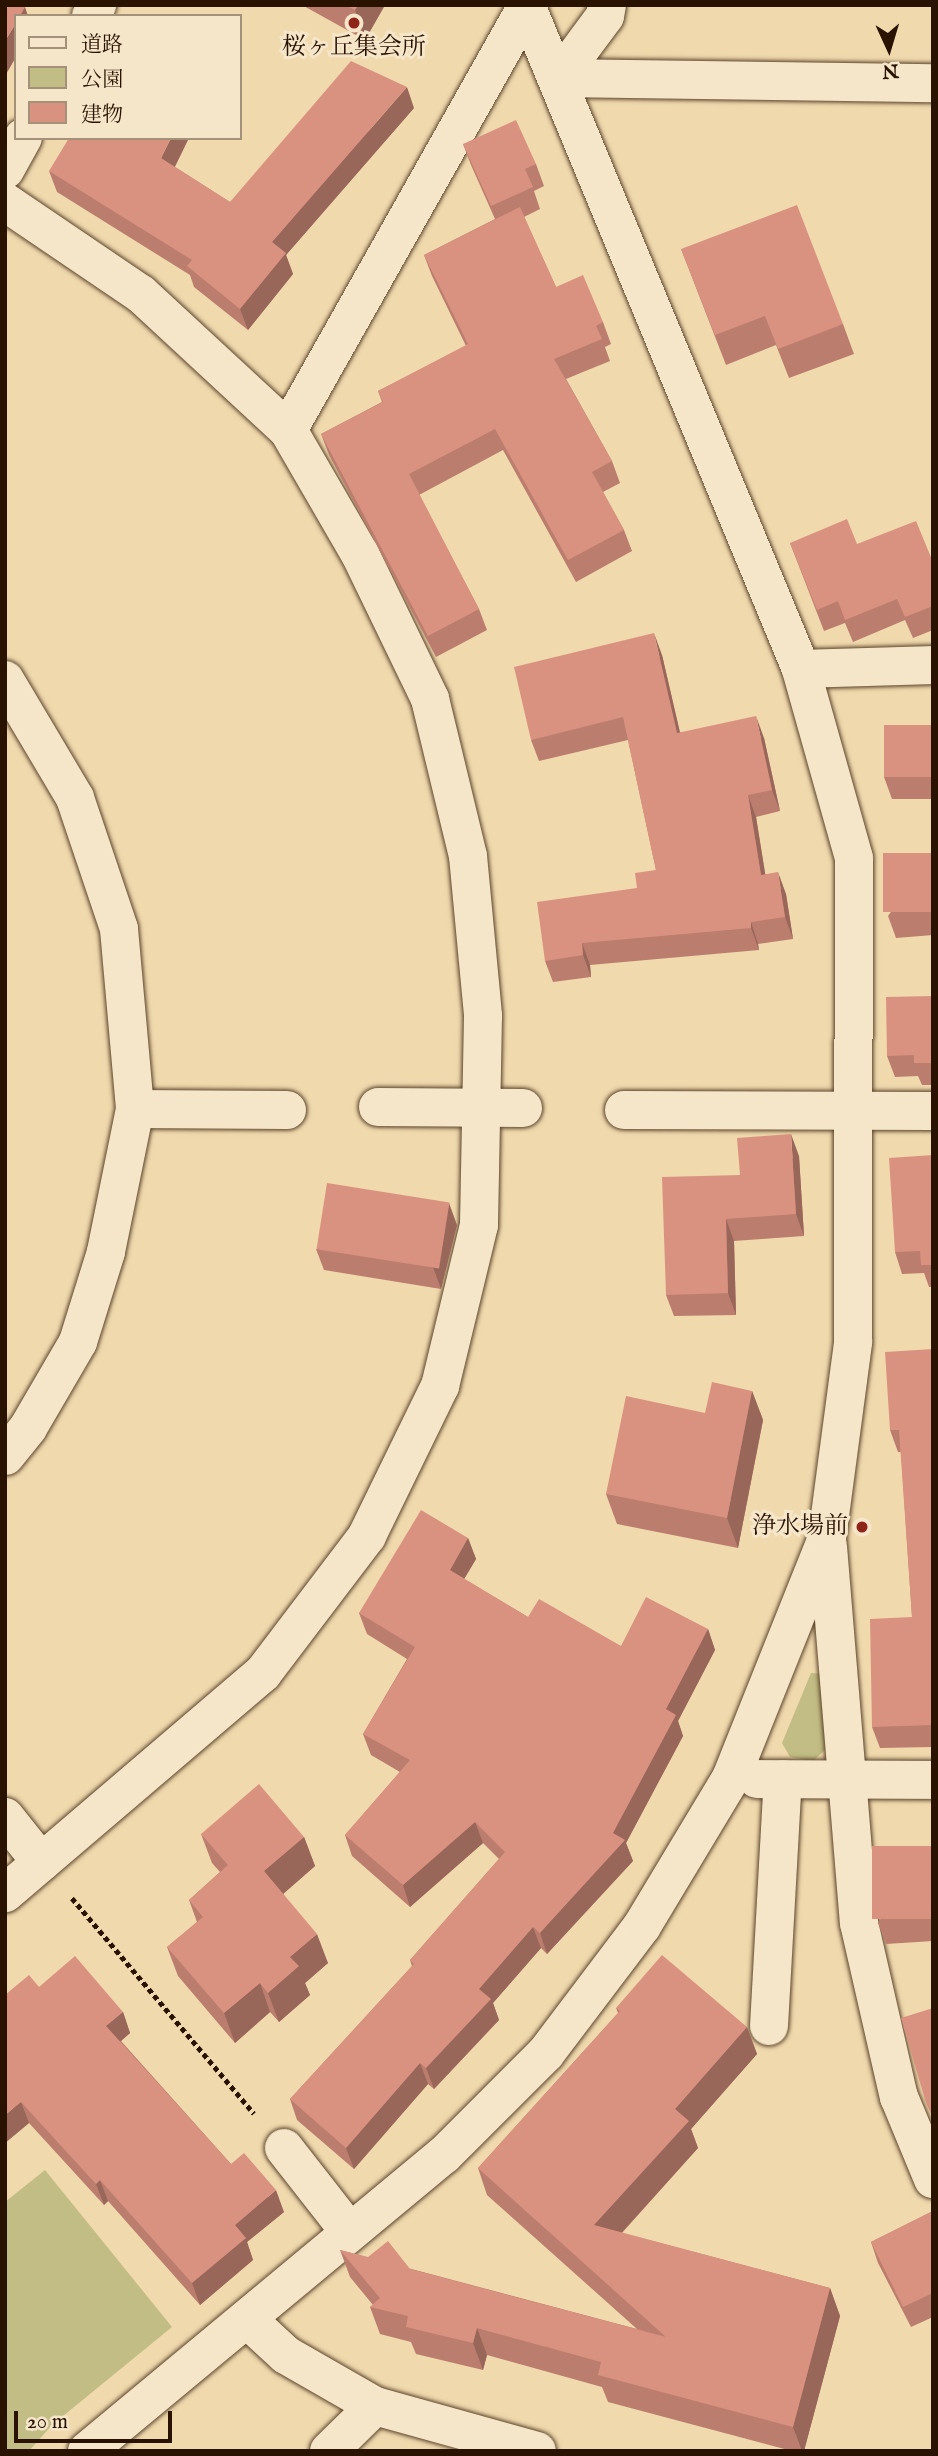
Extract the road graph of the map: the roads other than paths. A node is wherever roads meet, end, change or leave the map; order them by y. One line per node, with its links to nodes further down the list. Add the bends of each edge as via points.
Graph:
1 (607, 5): 3 (street, via 605,16)
2 (526, 6): 3 (street); 8 (street)
3 (559, 78): 4 (street); 10 (street)
4 (933, 83)
5 (22, 140): 6 (street)
6 (5, 170)
7 (5, 202): 8 (street, via 141,294)
8 (288, 430): 13 (street, via 360,554 430,699 468,856 483,1016)
9 (933, 665): 10 (street)
10 (801, 669): 19 (street, via 854,858)
11 (5, 680): 15 (street, via 75,798 118,929)
12 (378, 1107): 13 (street)
13 (480, 1108): 14 (street); 27 (street, via 479,1225 440,1386 367,1536 262,1673)
14 (523, 1108)
15 (135, 1109): 16 (street); 20 (street, via 106,1252 78,1342 28,1428)
16 (287, 1110)
17 (624, 1110): 19 (street)
18 (933, 1111): 19 (street)
19 (856, 1112): 21 (street, via 853,1342)
20 (5, 1456)
21 (827, 1538): 22 (street); 24 (street)
22 (731, 1778): 23 (street); 32 (street, via 642,1926 546,2053 444,2155)
23 (783, 1779): 24 (street); 29 (street)
24 (847, 1780): 25 (street); 31 (street, via 859,1923 899,2097)
25 (933, 1780)
26 (5, 1817): 27 (street)
27 (41, 1861): 28 (street)
28 (5, 1893)
29 (769, 2026)
30 (284, 2148): 32 (street)
31 (933, 2179)
32 (348, 2230): 33 (street, via 317,2262)
33 (247, 2319): 34 (street, via 286,2355); 35 (street)
34 (375, 2406): 36 (street); 37 (street)
35 (88, 2451)
36 (329, 2451)
37 (537, 2451)

